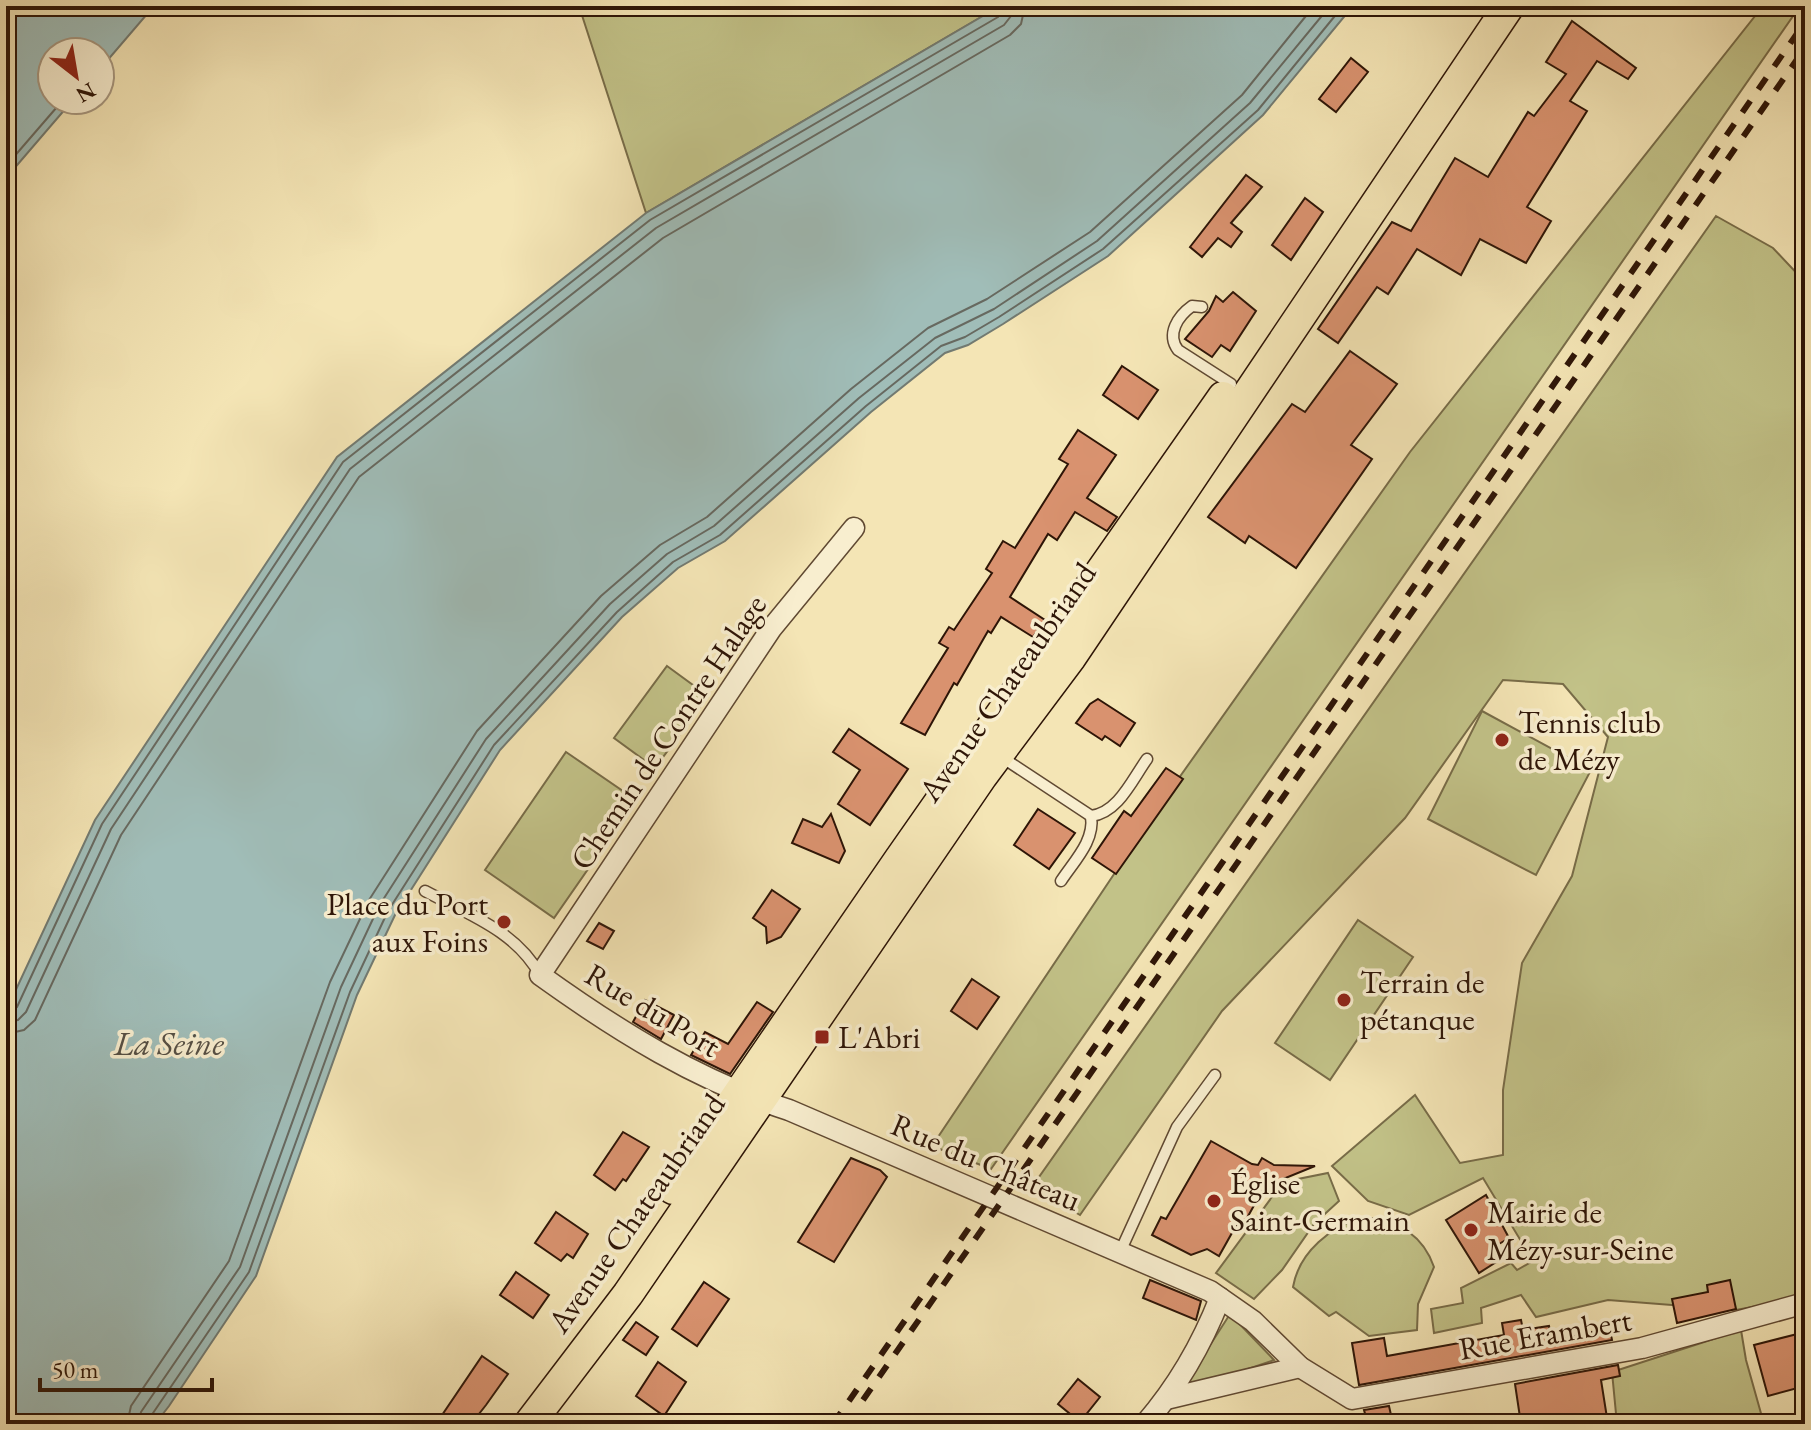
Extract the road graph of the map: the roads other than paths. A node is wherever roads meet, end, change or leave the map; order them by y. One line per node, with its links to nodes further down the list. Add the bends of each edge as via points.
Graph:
1 (1490, 6): 4 (main road, Avenue Chateaubriand)
2 (1509, 6): 6 (main road, Avenue Chateaubriand, via 1206,460)
3 (1202, 307): 4 (lane, via 1185,311 1173,342)
4 (1231, 384): 13 (main road, Avenue Chateaubriand)
5 (854, 528): 11 (street, Chemin de Contre Halage, via 771,629)
6 (998, 755): 8 (lane); 13 (main road, Avenue Chateaubriand)
7 (1147, 759): 8 (lane, via 1113,808)
8 (1091, 816): 9 (lane, via 1088,840)
9 (1061, 881)
10 (425, 891): 11 (lane, via 509,936 529,953)
11 (540, 975): 13 (street, Rue du Port, via 633,1038)
12 (1215, 1075): 14 (lane, via 1177,1127)
13 (749, 1096): 14 (street, Rue du Château); 19 (main road, Avenue Chateaubriand, via 612,1282)
14 (1120, 1252): 15 (street, Rue du Château)
15 (1215, 1294): 17 (street, Rue Erambert, via 1253,1321); 18 (street, via 1205,1336)
16 (1805, 1303): 17 (street, Rue Erambert, via 1642,1348 1352,1399)
17 (1300, 1367): 18 (street)
18 (1166, 1399): 20 (street)
19 (529, 1424)
20 (1145, 1424)

